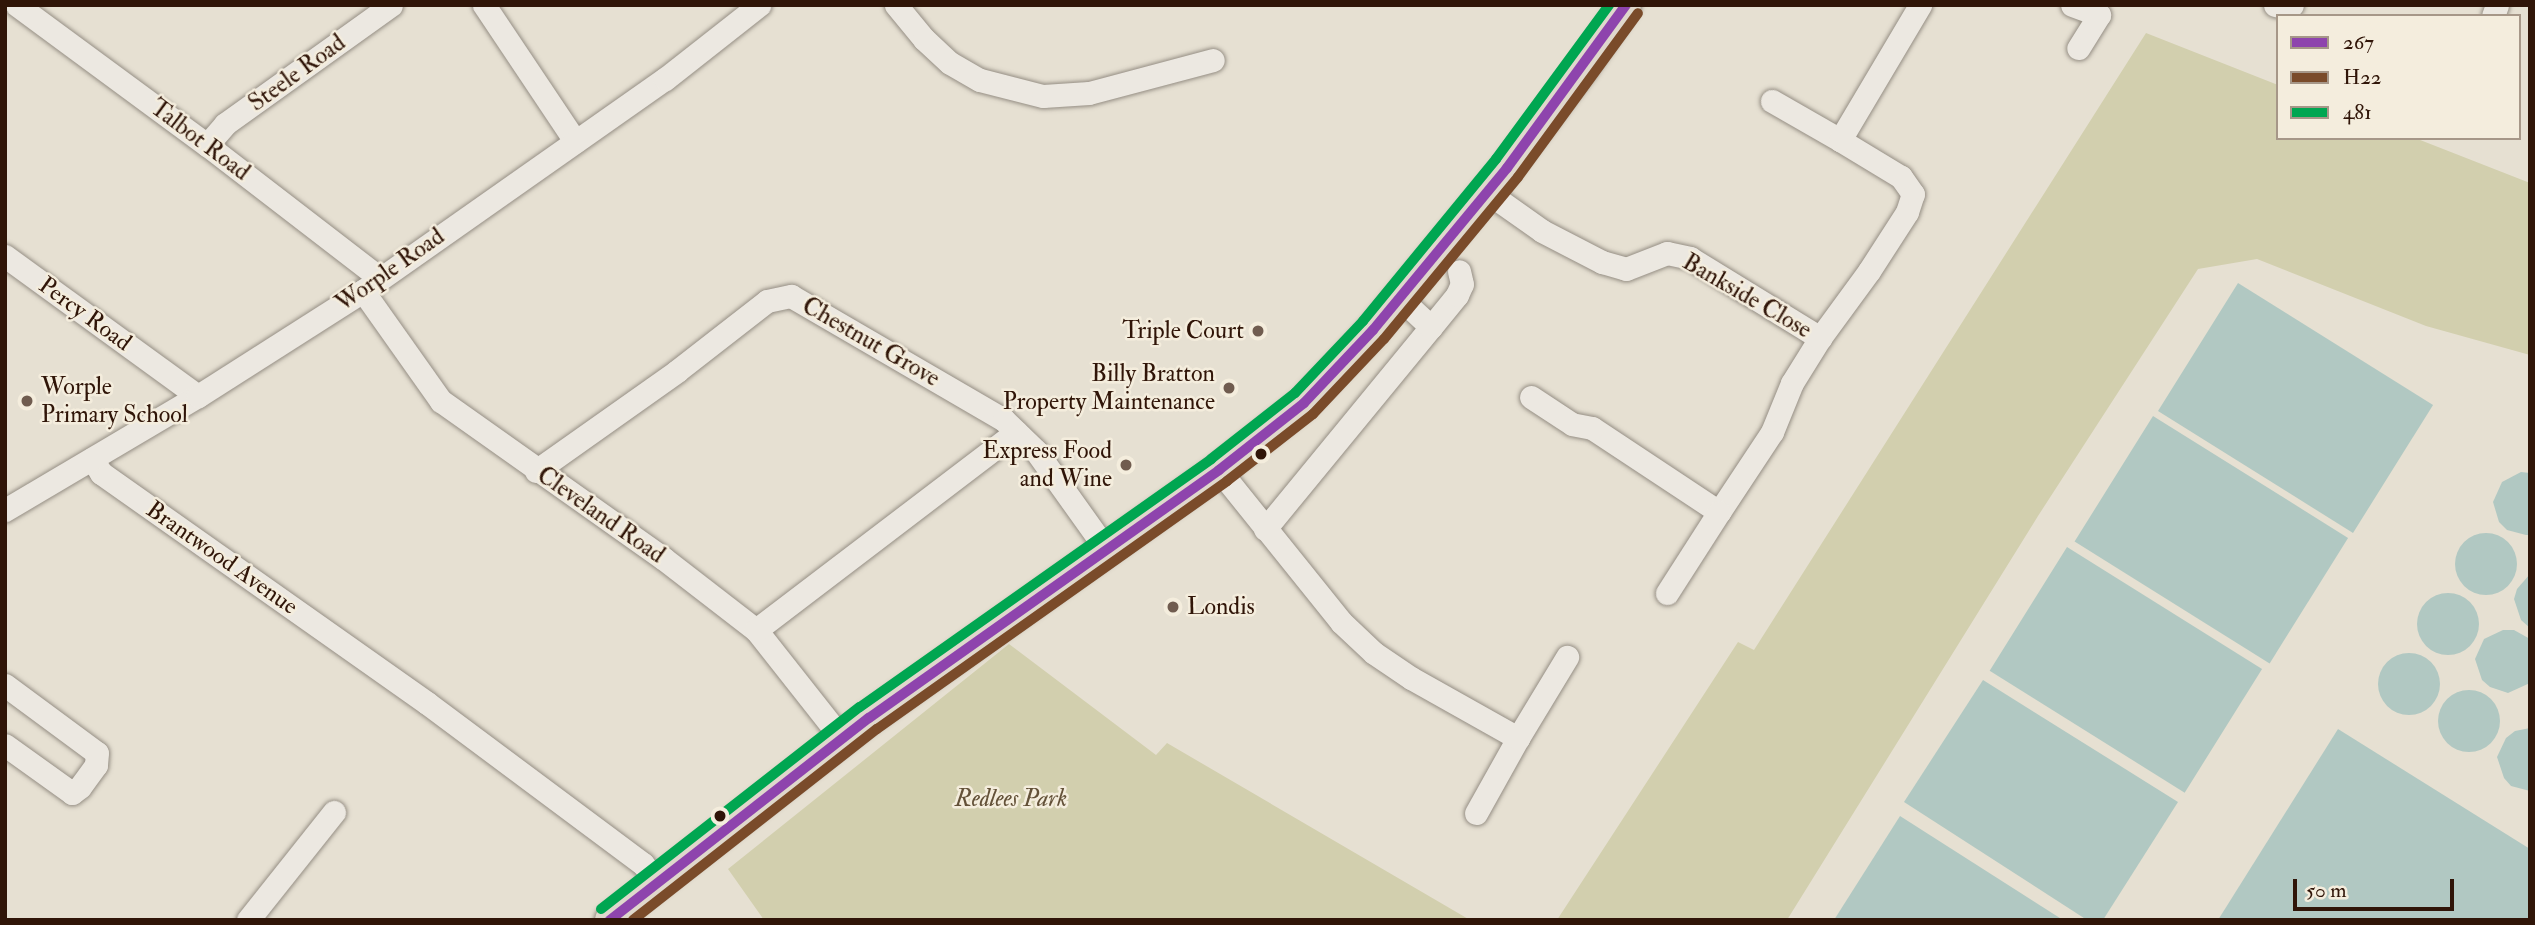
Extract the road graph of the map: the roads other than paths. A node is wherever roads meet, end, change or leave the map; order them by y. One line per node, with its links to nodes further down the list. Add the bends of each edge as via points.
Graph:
1 (391, 5): 17 (street, Steele Road, via 225,124)
2 (484, 5): 16 (street)
3 (759, 5): 16 (street, Worple Road, via 665,79)
4 (896, 5): 13 (street, via 950,63 980,80 1043,96 1089,93)
5 (1626, 5): 18 (main road)
6 (1920, 5): 15 (street)
7 (2072, 5): 11 (street)
8 (2275, 5): 9 (street)
9 (2292, 5)
10 (24, 7): 17 (street, Talbot Road)
11 (2102, 10): 12 (street)
12 (2078, 48)
13 (1213, 60)
14 (1772, 101): 15 (street)
15 (1839, 140): 24 (street, Bankside Close, via 1901,177 1913,194 1907,212 1869,271)
16 (575, 141): 21 (street, Worple Road)
17 (207, 145): 21 (street, Talbot Road)
18 (1487, 192): 22 (main road); 24 (street, Bankside Close, via 1542,232 1602,262 1626,269 1667,253 1690,258)
19 (5, 256): 25 (street, Percy Road)
20 (1459, 271): 23 (street, via 1462,284 1457,295)
21 (372, 285): 25 (street, Worple Road); 30 (street, Cleveland Road, via 441,401)
22 (1400, 298): 23 (street); 29 (main road, via 1304,403)
23 (1431, 327): 33 (street)
24 (1820, 338): 32 (street, Bankside Close, via 1792,383 1772,432)
25 (198, 396): 28 (street, Worple Road)
26 (1531, 397): 32 (street, via 1572,424 1592,428)
27 (1016, 432): 30 (street, Chestnut Grove, via 1004,420 791,296 766,301); 34 (street, Chestnut Grove, via 1036,451); 36 (street)
28 (92, 459): 31 (street, Worple Road); 44 (street, Brantwood Avenue, via 101,473 426,703 643,864)
29 (1219, 470): 33 (street); 34 (main road)
30 (536, 471): 36 (street, Cleveland Road, via 664,559)
31 (5, 510)
32 (1719, 512): 35 (street, Bankside Close)
33 (1265, 529): 39 (street, via 1340,622 1374,653)
34 (1106, 549): 40 (main road)
35 (1667, 593)
36 (756, 630): 40 (street, Cleveland Road)
37 (1567, 657): 39 (street)
38 (5, 685): 41 (street, via 97,753 96,765 72,793)
39 (1518, 738): 43 (street)
40 (842, 739): 44 (main road)
41 (5, 746)
42 (334, 812): 45 (street)
43 (1476, 813)
44 (657, 882): 46 (main road)
45 (248, 920)
46 (610, 920)

